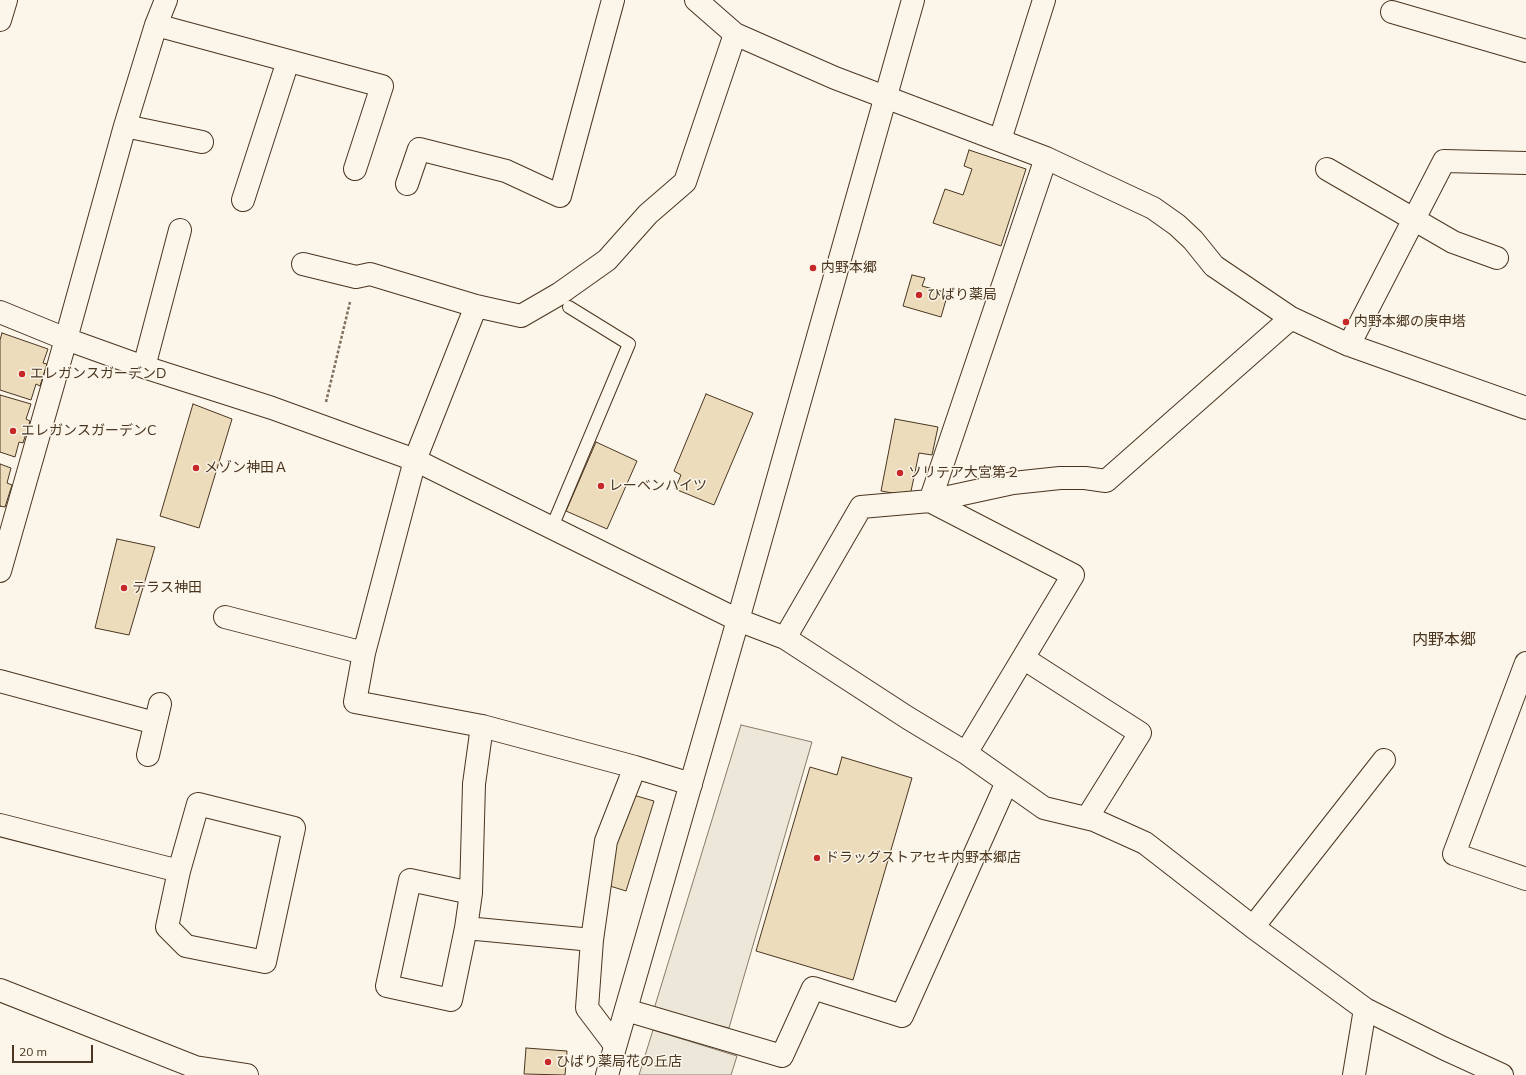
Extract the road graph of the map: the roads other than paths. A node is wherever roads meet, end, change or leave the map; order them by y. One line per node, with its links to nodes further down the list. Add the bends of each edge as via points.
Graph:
1 (6, 0): 8 (street)
2 (166, 0): 9 (street)
3 (614, 0): 21 (street, via 560,196 506,171 419,149)
4 (696, 0): 10 (street)
5 (912, 0): 13 (street)
6 (1044, 0): 15 (street)
7 (1392, 12): 11 (street)
8 (0, 20)
9 (156, 25): 12 (street); 14 (street)
10 (735, 34): 13 (street); 27 (street, via 685,182 648,214 607,260 559,294 521,316)
11 (1526, 51)
12 (288, 60): 19 (street, via 382,86); 22 (street)
13 (885, 98): 15 (street); 40 (street)
14 (125, 126): 16 (street); 31 (street)
15 (1000, 140): 17 (street)
16 (202, 142)
17 (1046, 158): 30 (street, via 1152,208 1188,235 1214,266); 36 (street)
18 (1526, 163): 23 (street, via 1444,161)
19 (355, 169)
20 (1327, 169): 23 (street)
21 (407, 184)
22 (243, 200)
23 (1414, 220): 25 (street, via 1453,242); 32 (street)
24 (180, 230): 33 (street)
25 (1497, 258)
26 (303, 264): 27 (street, via 356,277 370,274)
27 (476, 306): 35 (street)
28 (569, 307): 37 (lane, via 629,344)
29 (0, 312): 31 (street)
30 (1291, 318): 32 (street); 36 (street, via 1106,481 1060,478 1021,482)
31 (66, 340): 33 (street); 38 (street)
32 (1349, 345): 34 (street)
33 (144, 367): 35 (street, via 272,408)
34 (1526, 408)
35 (415, 460): 37 (street); 42 (street)
36 (930, 501): 41 (street, via 860,507); 43 (street, via 1073,575)
37 (552, 527): 40 (street)
38 (0, 571)
39 (225, 617): 42 (street)
40 (738, 620): 41 (street); 52 (street)
41 (785, 638): 47 (street)
42 (364, 653): 46 (street, via 355,702)
43 (1023, 658): 47 (street); 53 (street, via 1140,733)
44 (1526, 662): 56 (street, via 1454,854)
45 (0, 681): 48 (street, via 158,714)
46 (482, 726): 50 (street); 57 (street, via 474,784)
47 (966, 753): 51 (street)
48 (148, 755)
49 (1384, 760): 59 (street)
50 (635, 766): 52 (street); 60 (street, via 606,841)
51 (1007, 782): 53 (street, via 1044,808); 63 (street, via 902,1016 813,988 782,1056)
52 (691, 784): 63 (street)
53 (1087, 818): 59 (street, via 1145,843)
54 (0, 825): 55 (street)
55 (179, 871): 55 (street, via 198,804 294,828 265,962 186,946 166,927)
56 (1526, 879)
57 (471, 893): 58 (street); 58 (street, via 410,880 387,986 451,1000)
58 (466, 928): 60 (street)
59 (1253, 928): 62 (street)
60 (592, 940): 64 (street, via 587,1008)
61 (0, 990): 65 (street)
62 (1365, 1008): 68 (street); 69 (street)
63 (626, 1010): 64 (street)
64 (615, 1045): 67 (street)
65 (194, 1071): 66 (street)
66 (247, 1075)
67 (607, 1075)
68 (1354, 1075)
69 (1502, 1075)

